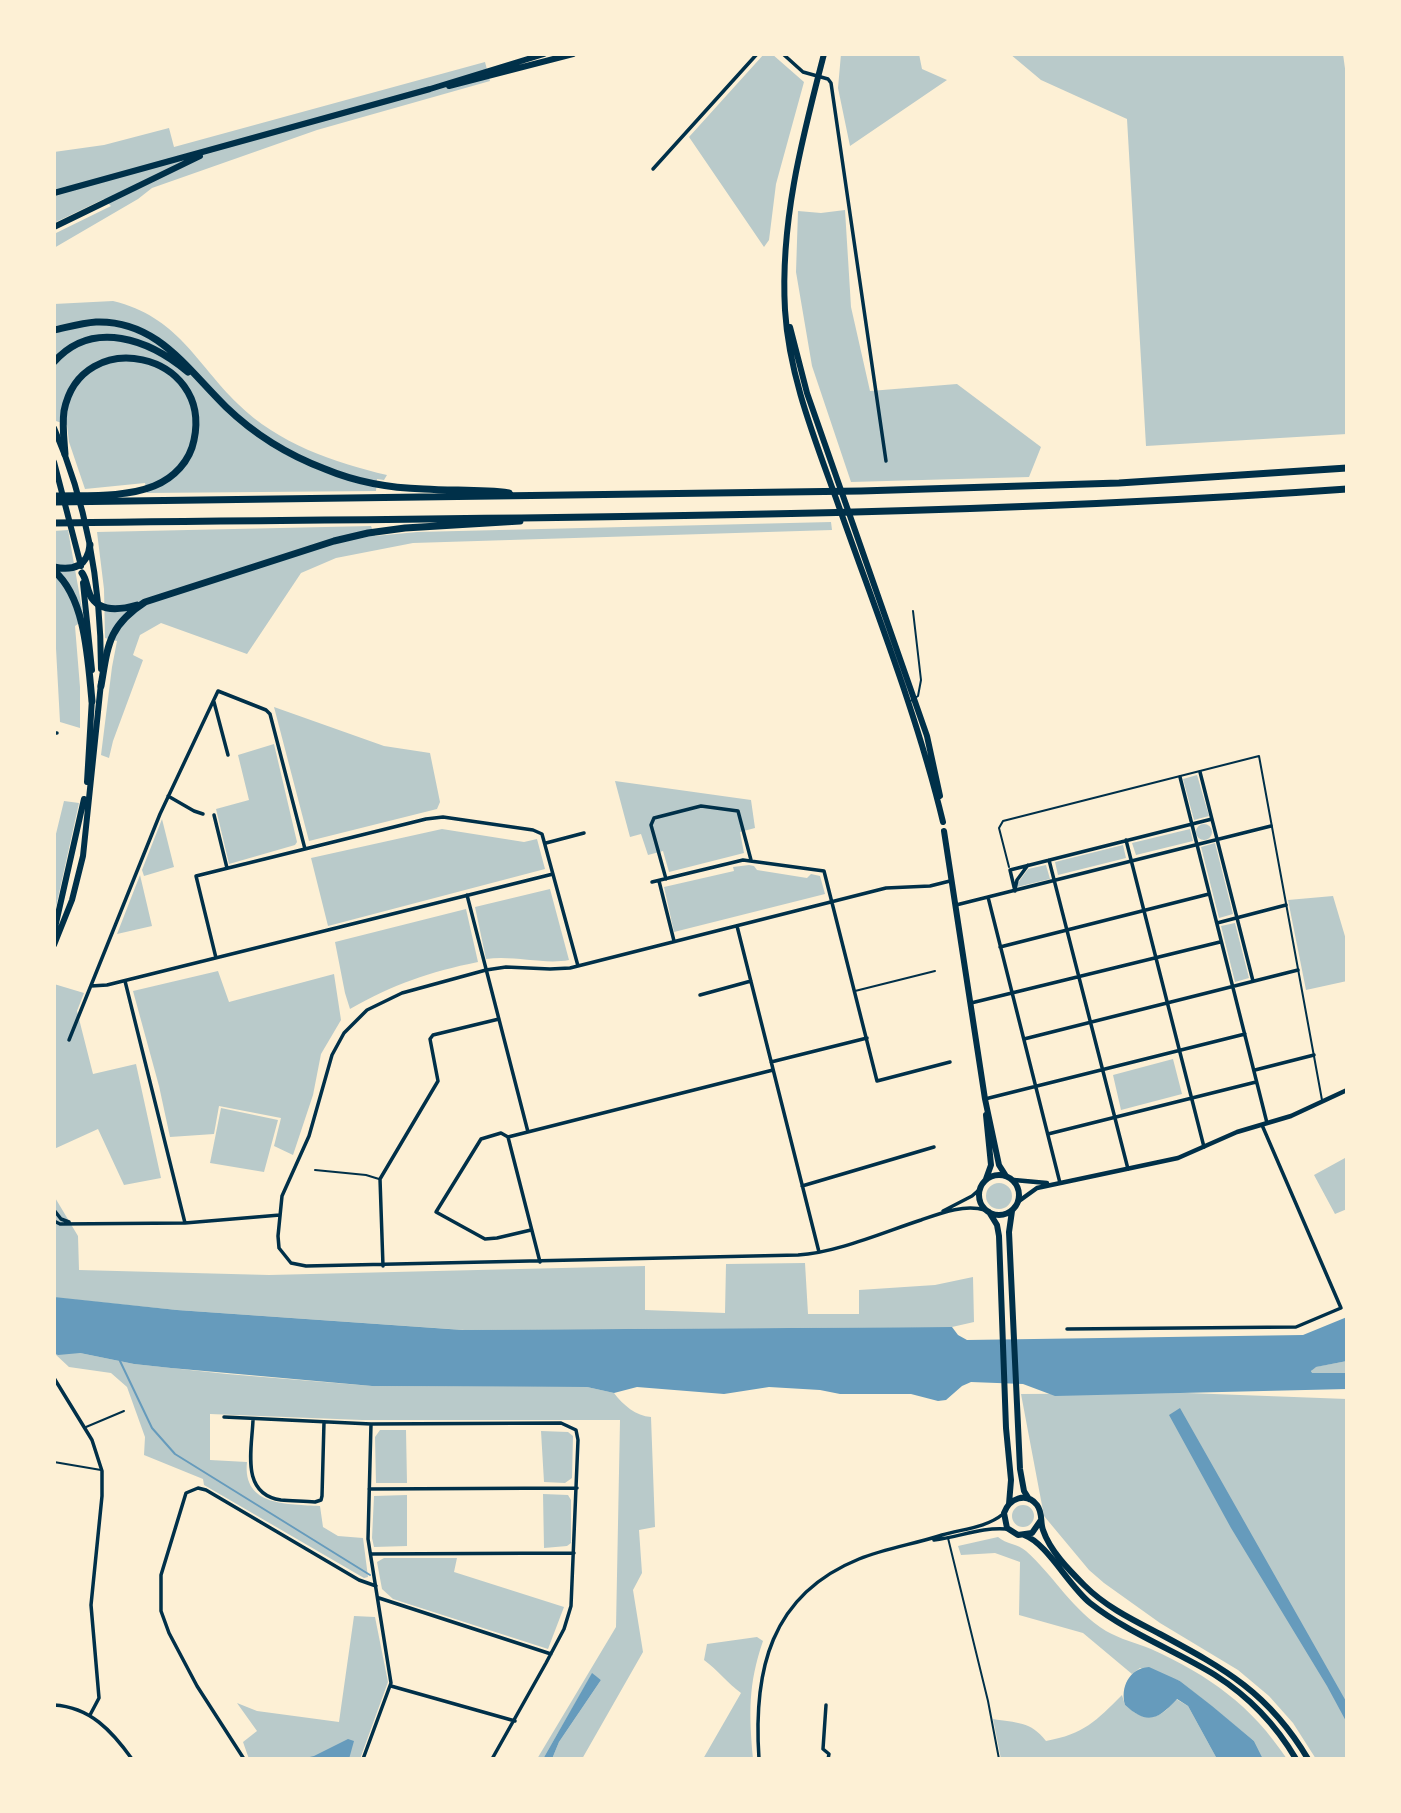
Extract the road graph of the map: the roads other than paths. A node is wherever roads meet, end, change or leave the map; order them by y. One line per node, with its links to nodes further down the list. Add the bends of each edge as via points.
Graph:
1 (544, 54): 7 (main road)
2 (573, 54): 7 (main road)
3 (757, 54): 9 (street)
4 (783, 54): 6 (street, via 803,72)
5 (824, 54): 6 (main road)
6 (818, 76): 17 (street, via 831,83); 35 (main road, via 789,204 785,294 799,364 829,467)
7 (430, 89): 8 (main road)
8 (212, 150): 10 (main road); 11 (main road)
9 (653, 169)
10 (54, 193)
11 (54, 228)
12 (54, 330): 14 (highway, via 100,322 142,331 172,350)
13 (54, 362): 14 (highway, via 82,342 123,338 167,356)
14 (212, 393): 22 (highway, via 267,439 340,475 404,488)
15 (54, 429): 16 (main road)
16 (65, 454): 21 (highway, via 66,404 81,378 99,364 121,358 151,361 178,378 189,393 196,417 194,442 171,477 139,491); 26 (main road)
17 (886, 461)
18 (54, 463): 28 (main road)
19 (1347, 468): 22 (highway, via 1019,487)
20 (1347, 489): 24 (highway, via 990,509)
21 (54, 496)
22 (538, 496): 23 (highway)
23 (54, 502)
24 (543, 517): 25 (highway); 29 (highway, via 360,535)
25 (54, 523)
26 (90, 545): 28 (highway); 30 (main road)
27 (54, 569): 28 (highway); 34 (highway, via 76,604)
28 (81, 569): 30 (highway); 34 (main road)
29 (145, 602): 30 (highway, via 117,609); 32 (highway, via 122,619 114,632)
30 (99, 606): 32 (main road)
31 (913, 611): 35 (lane, via 921,680 919,693)
32 (101, 686): 79 (main road, via 83,856)
33 (213, 700): 36 (street); 39 (street); 51 (street, via 218,691 270,713)
34 (92, 701): 76 (main road, via 86,790)
35 (911, 701): 35 (main road, via 928,764 943,822 935,769)
36 (228, 755)
37 (1200, 772): 38 (lane); 42 (street); 44 (lane, via 1259,756)
38 (1180, 777): 43 (street); 57 (lane, via 1001,822)
39 (168, 796): 40 (street); 91 (street)
40 (203, 814)
41 (214, 815): 56 (street)
42 (1212, 818): 43 (street); 47 (street)
43 (1191, 824): 48 (street); 50 (street)
44 (1272, 826): 47 (street); 70 (lane)
45 (944, 831): 60 (main road)
46 (584, 833): 49 (street)
47 (1217, 839): 50 (street); 72 (street)
48 (1126, 840): 53 (street); 54 (street)
49 (545, 843): 51 (street, via 542,834 533,830 439,817); 58 (street)
50 (1197, 845): 54 (street); 65 (street)
51 (304, 849): 56 (street)
52 (751, 860): 59 (street); 59 (street, via 738,811 701,806 654,818 650,825); 68 (street, via 824,871)
53 (1049, 860): 55 (street); 61 (street)
54 (1131, 860): 61 (street); 71 (street)
55 (1028, 865): 57 (street); 64 (street)
56 (227, 868): 81 (street, via 196,876)
57 (1010, 870): 64 (street)
58 (553, 873): 66 (street); 83 (street)
59 (666, 879): 62 (street)
60 (952, 880): 68 (street, via 893,887); 69 (main road)
61 (1055, 880): 64 (street); 75 (street)
62 (659, 881): 63 (street); 77 (street)
63 (652, 883)
64 (1015, 891): 67 (street)
65 (1209, 894): 71 (street); 73 (street)
66 (467, 895): 81 (street); 84 (street)
67 (988, 897): 69 (street); 80 (street)
68 (832, 902): 74 (street); 93 (street)
69 (956, 905): 97 (main road)
70 (1286, 905): 72 (street); 85 (lane)
71 (1144, 910): 75 (street); 82 (street)
72 (1237, 918): 73 (street); 90 (street)
73 (1217, 923): 78 (street)
74 (737, 926): 77 (street); 89 (street)
75 (1068, 929): 80 (street); 87 (street)
76 (54, 932)
77 (674, 941): 83 (street)
78 (1221, 942): 82 (street); 92 (street)
79 (54, 945)
80 (1000, 947): 94 (street)
81 (216, 958): 88 (street)
82 (1156, 958): 87 (street); 96 (street)
83 (578, 966): 84 (street)
84 (486, 970): 98 (street); 138 (street, via 394,996 367,1010 348,1028 332,1055)
85 (1298, 970): 90 (street); 105 (lane)
86 (935, 971): 93 (lane)
87 (1080, 977): 94 (street); 99 (street)
88 (125, 981): 91 (street); 141 (street)
89 (751, 981): 95 (street); 106 (street)
90 (1253, 981): 92 (street)
91 (91, 986): 103 (street)
92 (1233, 986): 96 (street); 100 (street)
93 (855, 991): 101 (street)
94 (1012, 994): 97 (street); 102 (street)
95 (700, 995)
96 (1167, 1002): 99 (street); 104 (street)
97 (971, 1003): 115 (main road)
98 (499, 1019): 119 (street); 127 (street, via 430,1037 438,1081)
99 (1091, 1021): 102 (street); 109 (street)
100 (1245, 1034): 104 (street); 110 (street)
101 (867, 1038): 106 (street); 107 (street, via 877,1081)
102 (1024, 1039): 112 (street)
103 (69, 1041)
104 (1179, 1051): 109 (street); 114 (street)
105 (1314, 1055): 110 (street); 116 (lane)
106 (771, 1062): 108 (street)
107 (950, 1062)
108 (773, 1070): 119 (street); 131 (street)
109 (1103, 1070): 112 (street); 117 (street)
110 (1254, 1070): 111 (street)
111 (1257, 1082): 114 (street); 118 (street)
112 (1036, 1087): 115 (street); 120 (street)
113 (1347, 1090): 116 (street)
114 (1191, 1097): 117 (street); 123 (street)
115 (985, 1099): 126 (main road, via 999,1165); 128 (main road, via 990,1160)
116 (1324, 1100): 118 (street)
117 (1115, 1117): 120 (street); 124 (street)
118 (1264, 1124): 123 (street); 146 (street, via 1341,1308 1292,1328)
119 (528, 1132): 121 (street)
120 (1048, 1135): 130 (street)
121 (508, 1137): 142 (street); 142 (street, via 501,1133 479,1140 436,1212 485,1239)
122 (934, 1147): 131 (street)
123 (1204, 1147): 124 (street)
124 (1128, 1169): 130 (street)
125 (314, 1170): 127 (lane)
126 (1006, 1176): 128 (main road); 129 (main road)
127 (380, 1179): 145 (street)
128 (986, 1179): 132 (main road)
129 (1013, 1180): 130 (street); 133 (main road, via 1020,1191)
130 (1057, 1183): 133 (street, via 1032,1190)
131 (802, 1186): 143 (street)
132 (980, 1189): 135 (main road); 137 (street)
133 (1019, 1201): 136 (main road)
134 (54, 1210): 140 (street, via 61,1219)
135 (987, 1211): 136 (main road, via 1000,1215); 137 (street, via 972,1207); 159 (main road, via 998,1231)
136 (1012, 1211): 158 (main road, via 1015,1391 1021,1480)
137 (939, 1214): 143 (street)
138 (280, 1215): 141 (street); 145 (street, via 279,1248 294,1265)
139 (54, 1221): 140 (street)
140 (74, 1223): 141 (street)
141 (185, 1223)
142 (531, 1230): 144 (street)
143 (819, 1252): 144 (street)
144 (540, 1262): 145 (street)
145 (383, 1266)
146 (1067, 1329)
147 (54, 1378): 153 (street)
148 (124, 1411): 153 (lane)
149 (224, 1417): 150 (street)
150 (253, 1419): 151 (street); 151 (street, via 251,1471 256,1485 278,1499 315,1502 322,1496)
151 (324, 1422): 152 (street)
152 (371, 1424): 156 (street); 157 (street, via 561,1423 573,1428 578,1440)
153 (85, 1428): 155 (street)
154 (54, 1462): 155 (lane)
155 (102, 1471): 173 (street, via 91,1605 99,1698)
156 (369, 1489): 157 (street); 166 (street)
157 (577, 1489): 165 (street)
158 (1029, 1499): 159 (main road, via 1018,1498); 161 (main road, via 1038,1506)
159 (1009, 1504): 160 (main road)
160 (1004, 1513): 162 (main road); 164 (street)
161 (1041, 1520): 163 (main road, via 1034,1532); 183 (main road, via 1055,1552 1089,1590 1122,1614 1243,1682 1278,1716)
162 (1009, 1530): 163 (main road); 164 (street)
163 (1024, 1535): 182 (main road, via 1040,1545 1075,1589 1105,1614 1242,1695)
164 (947, 1536): 179 (street, via 843,1567 809,1590 788,1614 770,1646 761,1676 757,1716); 181 (lane)
165 (574, 1553): 166 (street); 169 (street, via 571,1606)
166 (371, 1554): 167 (street)
167 (376, 1586): 168 (street); 176 (street, via 206,1490 188,1491 162,1570 161,1611 197,1686)
168 (379, 1598): 169 (street); 170 (street)
169 (551, 1654): 174 (street)
170 (391, 1686): 174 (street); 177 (street)
171 (54, 1705): 173 (street)
172 (826, 1705): 180 (street, via 822,1749)
173 (90, 1715): 175 (street, via 114,1735)
174 (515, 1721): 178 (street)
175 (132, 1759)
176 (244, 1759)
177 (363, 1759)
178 (492, 1759)
179 (760, 1759)
180 (828, 1759)
181 (999, 1759)
182 (1296, 1759)
183 (1308, 1759)

